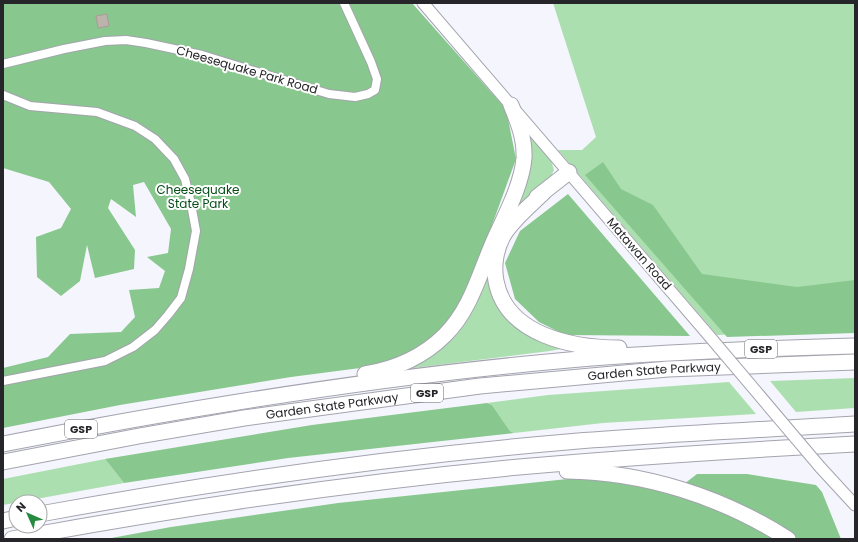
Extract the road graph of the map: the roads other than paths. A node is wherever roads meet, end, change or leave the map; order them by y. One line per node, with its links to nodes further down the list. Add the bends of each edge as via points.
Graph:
1 (344, 3): 3 (street, Cheesequake Park Road, via 377,79 375,90 355,98 329,94 202,55 126,40 105,41 64,49)
2 (423, 3): 5 (main road, Matawan Road)
3 (3, 64)
4 (3, 95): 12 (street, via 30,106 97,112 135,126 155,139 174,159 185,179 196,231 181,298 155,330 133,348 105,361)
5 (511, 105): 6 (main road, Matawan Road); 8 (highway, via 521,135 524,159 518,184)
6 (569, 172): 7 (highway); 19 (main road, Matawan Road, bridge)
7 (544, 192): 8 (highway, via 513,215); 10 (highway, via 511,225 497,250 496,279 500,295 508,309 530,328 561,341)
8 (500, 229): 13 (highway, via 466,307 451,328 432,346 410,360 394,366)
9 (855, 346): 10 (highway, Garden State Parkway / GSP)
10 (668, 353): 13 (highway, Garden State Parkway / GSP, via 513,365)
11 (855, 362): 17 (highway, Garden State Parkway / GSP, via 668,369 480,386 244,418)
12 (3, 381)
13 (292, 393): 15 (highway, Garden State Parkway / GSP)
14 (855, 424): 20 (highway, via 635,437 464,452 231,482)
15 (3, 444)
16 (855, 444): 18 (highway, via 647,456)
17 (3, 462)
18 (518, 467): 21 (highway, via 368,483 254,499); 22 (highway, via 607,473 672,487 727,506)
19 (855, 505)
20 (48, 513)
21 (12, 539)
22 (788, 539)

